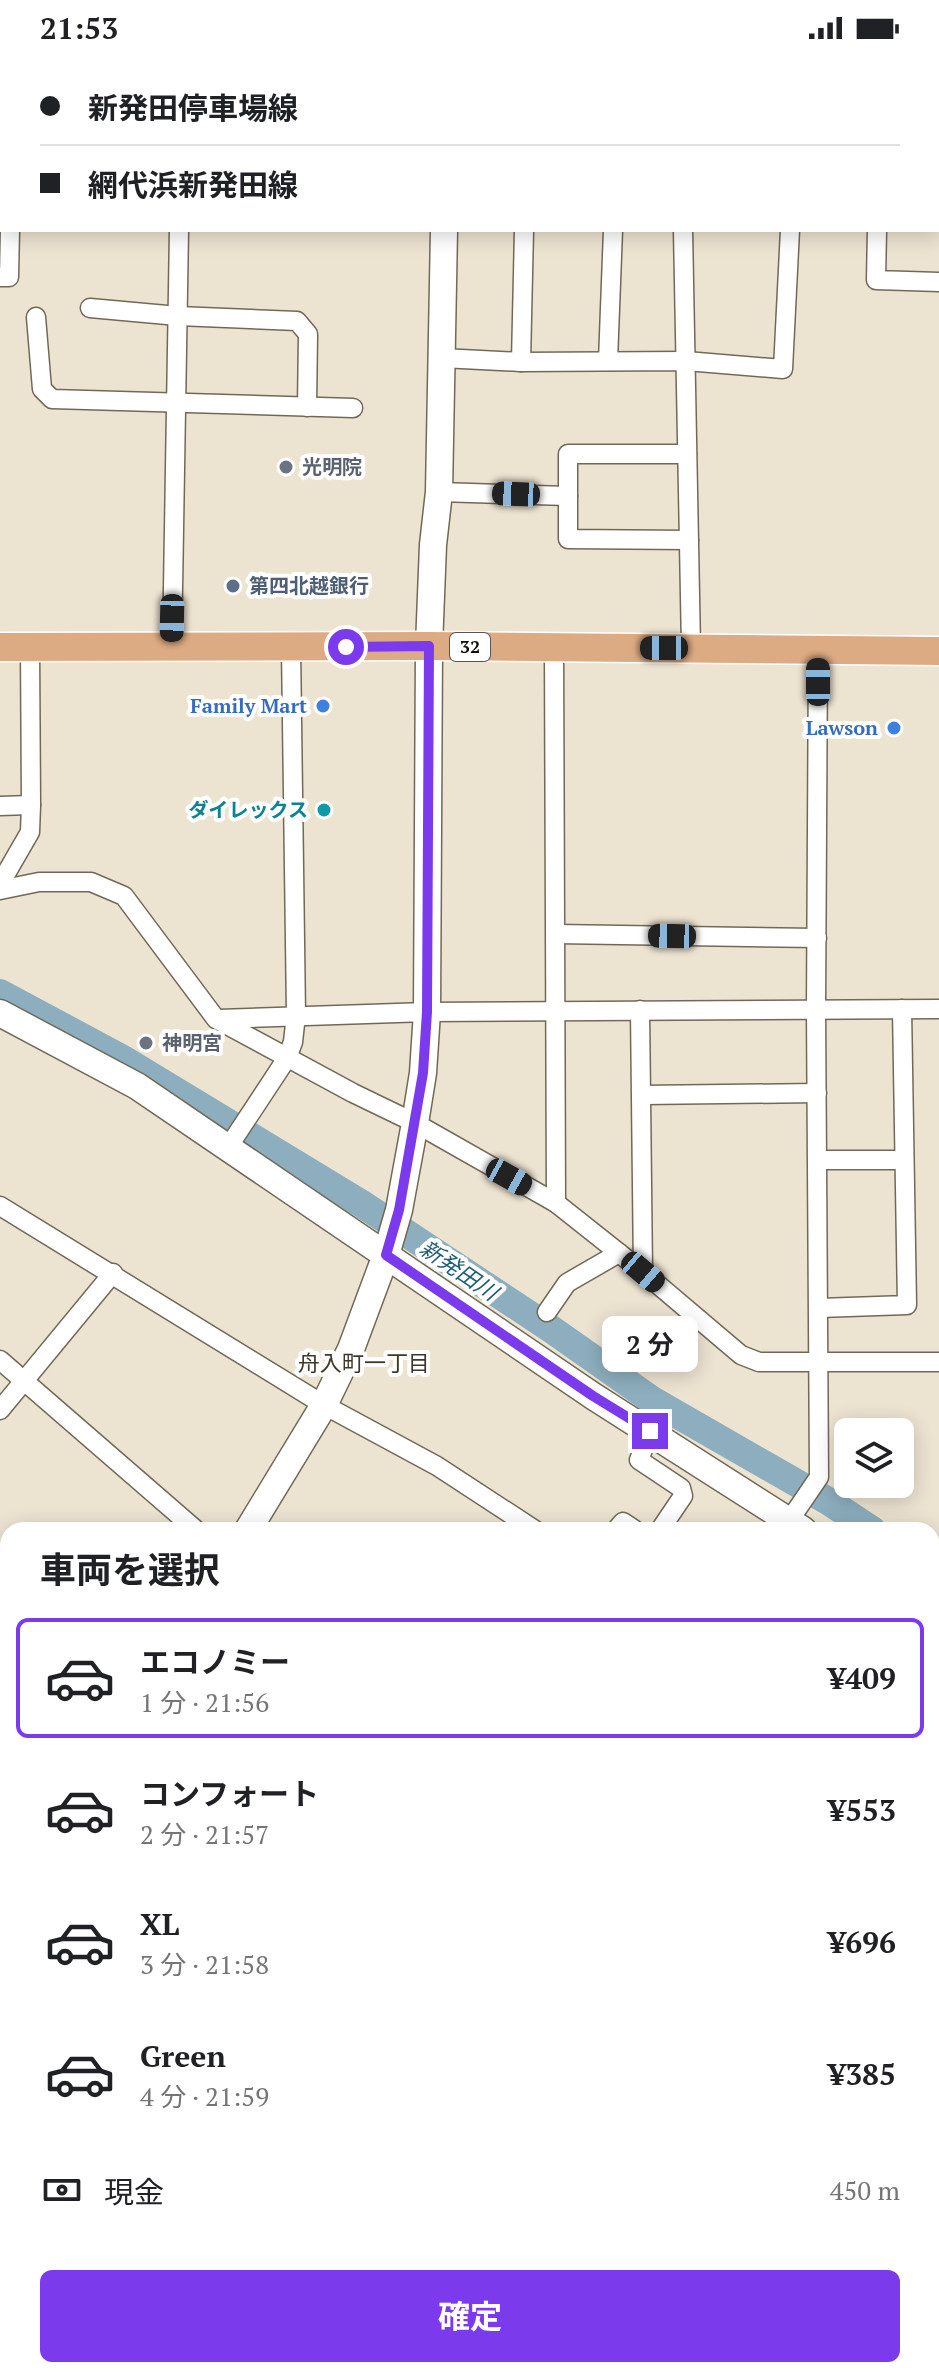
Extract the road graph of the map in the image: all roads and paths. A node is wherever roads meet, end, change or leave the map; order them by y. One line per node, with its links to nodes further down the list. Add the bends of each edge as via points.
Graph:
1 (10, 232): 9 (street, via 9,277)
2 (179, 232): 12 (street)
3 (444, 232): 14 (street)
4 (524, 232): 17 (street)
5 (613, 232): 15 (street)
6 (683, 232): 16 (street)
7 (790, 232): 16 (street, via 783,369)
8 (877, 232): 10 (street, via 876,280)
9 (0, 277)
10 (939, 282)
11 (90, 308): 12 (street)
12 (178, 316): 18 (street); 19 (street, via 297,321 308,334)
13 (36, 317): 18 (street, via 42,389 52,399)
14 (442, 358): 17 (street); 22 (street)
15 (608, 361): 16 (street); 17 (street)
16 (686, 361): 21 (street)
17 (521, 362)
18 (176, 404): 19 (street); 30 (street)
19 (307, 407): 20 (street)
20 (353, 408)
21 (687, 454): 23 (street, via 568,454); 24 (street)
22 (439, 492): 23 (street); 25 (street)
23 (568, 496): 24 (street, via 568,539)
24 (689, 540): 31 (street)
25 (429, 646): 28 (main road, 32); 29 (main road, 32); 43 (street)
26 (0, 647): 27 (main road, 32)
27 (30, 647): 30 (main road, 32); 34 (street)
28 (291, 647): 30 (main road, 32); 46 (street)
29 (554, 647): 31 (main road, 32); 37 (street)
30 (172, 648)
31 (691, 648): 32 (main road, 32)
32 (818, 650): 33 (main road, 32); 38 (street)
33 (939, 651)
34 (31, 805): 35 (street); 36 (street, via 30,832)
35 (0, 806)
36 (0, 887): 47 (street, via 91,882 124,896)
37 (556, 934): 38 (street); 45 (street)
38 (817, 938): 39 (street)
39 (816, 1009): 40 (street); 42 (street); 49 (street)
40 (902, 1009): 41 (street); 54 (street)
41 (939, 1009)
42 (640, 1010): 45 (street); 50 (street)
43 (427, 1012): 45 (street); 46 (street); 51 (street)
44 (0, 1013): 52 (street, via 137,1086)
45 (557, 1013): 55 (street)
46 (296, 1015): 47 (street); 48 (street)
47 (216, 1019): 48 (street)
48 (287, 1058): 51 (street); 52 (street)
49 (817, 1093): 50 (street); 53 (street)
50 (642, 1095): 59 (street)
51 (415, 1123): 55 (street); 57 (street)
52 (229, 1145): 57 (street)
53 (818, 1160): 54 (street); 61 (street)
54 (904, 1160): 61 (street, via 907,1305)
55 (556, 1203): 58 (street)
56 (0, 1206): 60 (street)
57 (388, 1248): 67 (street); 69 (street)
58 (619, 1253): 59 (street); 62 (street, via 567,1283)
59 (643, 1272): 65 (street, via 741,1355 759,1362)
60 (113, 1273): 66 (street); 67 (street)
61 (819, 1308): 65 (street)
62 (547, 1312)
63 (0, 1360): 66 (street)
64 (939, 1362): 65 (street)
65 (819, 1363): 70 (street, via 819,1477)
66 (25, 1382): 68 (street); 71 (street)
67 (324, 1405): 72 (street); 73 (street, via 437,1466)
68 (0, 1410)
69 (650, 1431): 70 (street); 74 (street, via 639,1460 681,1488 683,1496)
70 (798, 1518)
71 (187, 1522)
72 (253, 1522)
73 (523, 1522)
74 (665, 1522)

